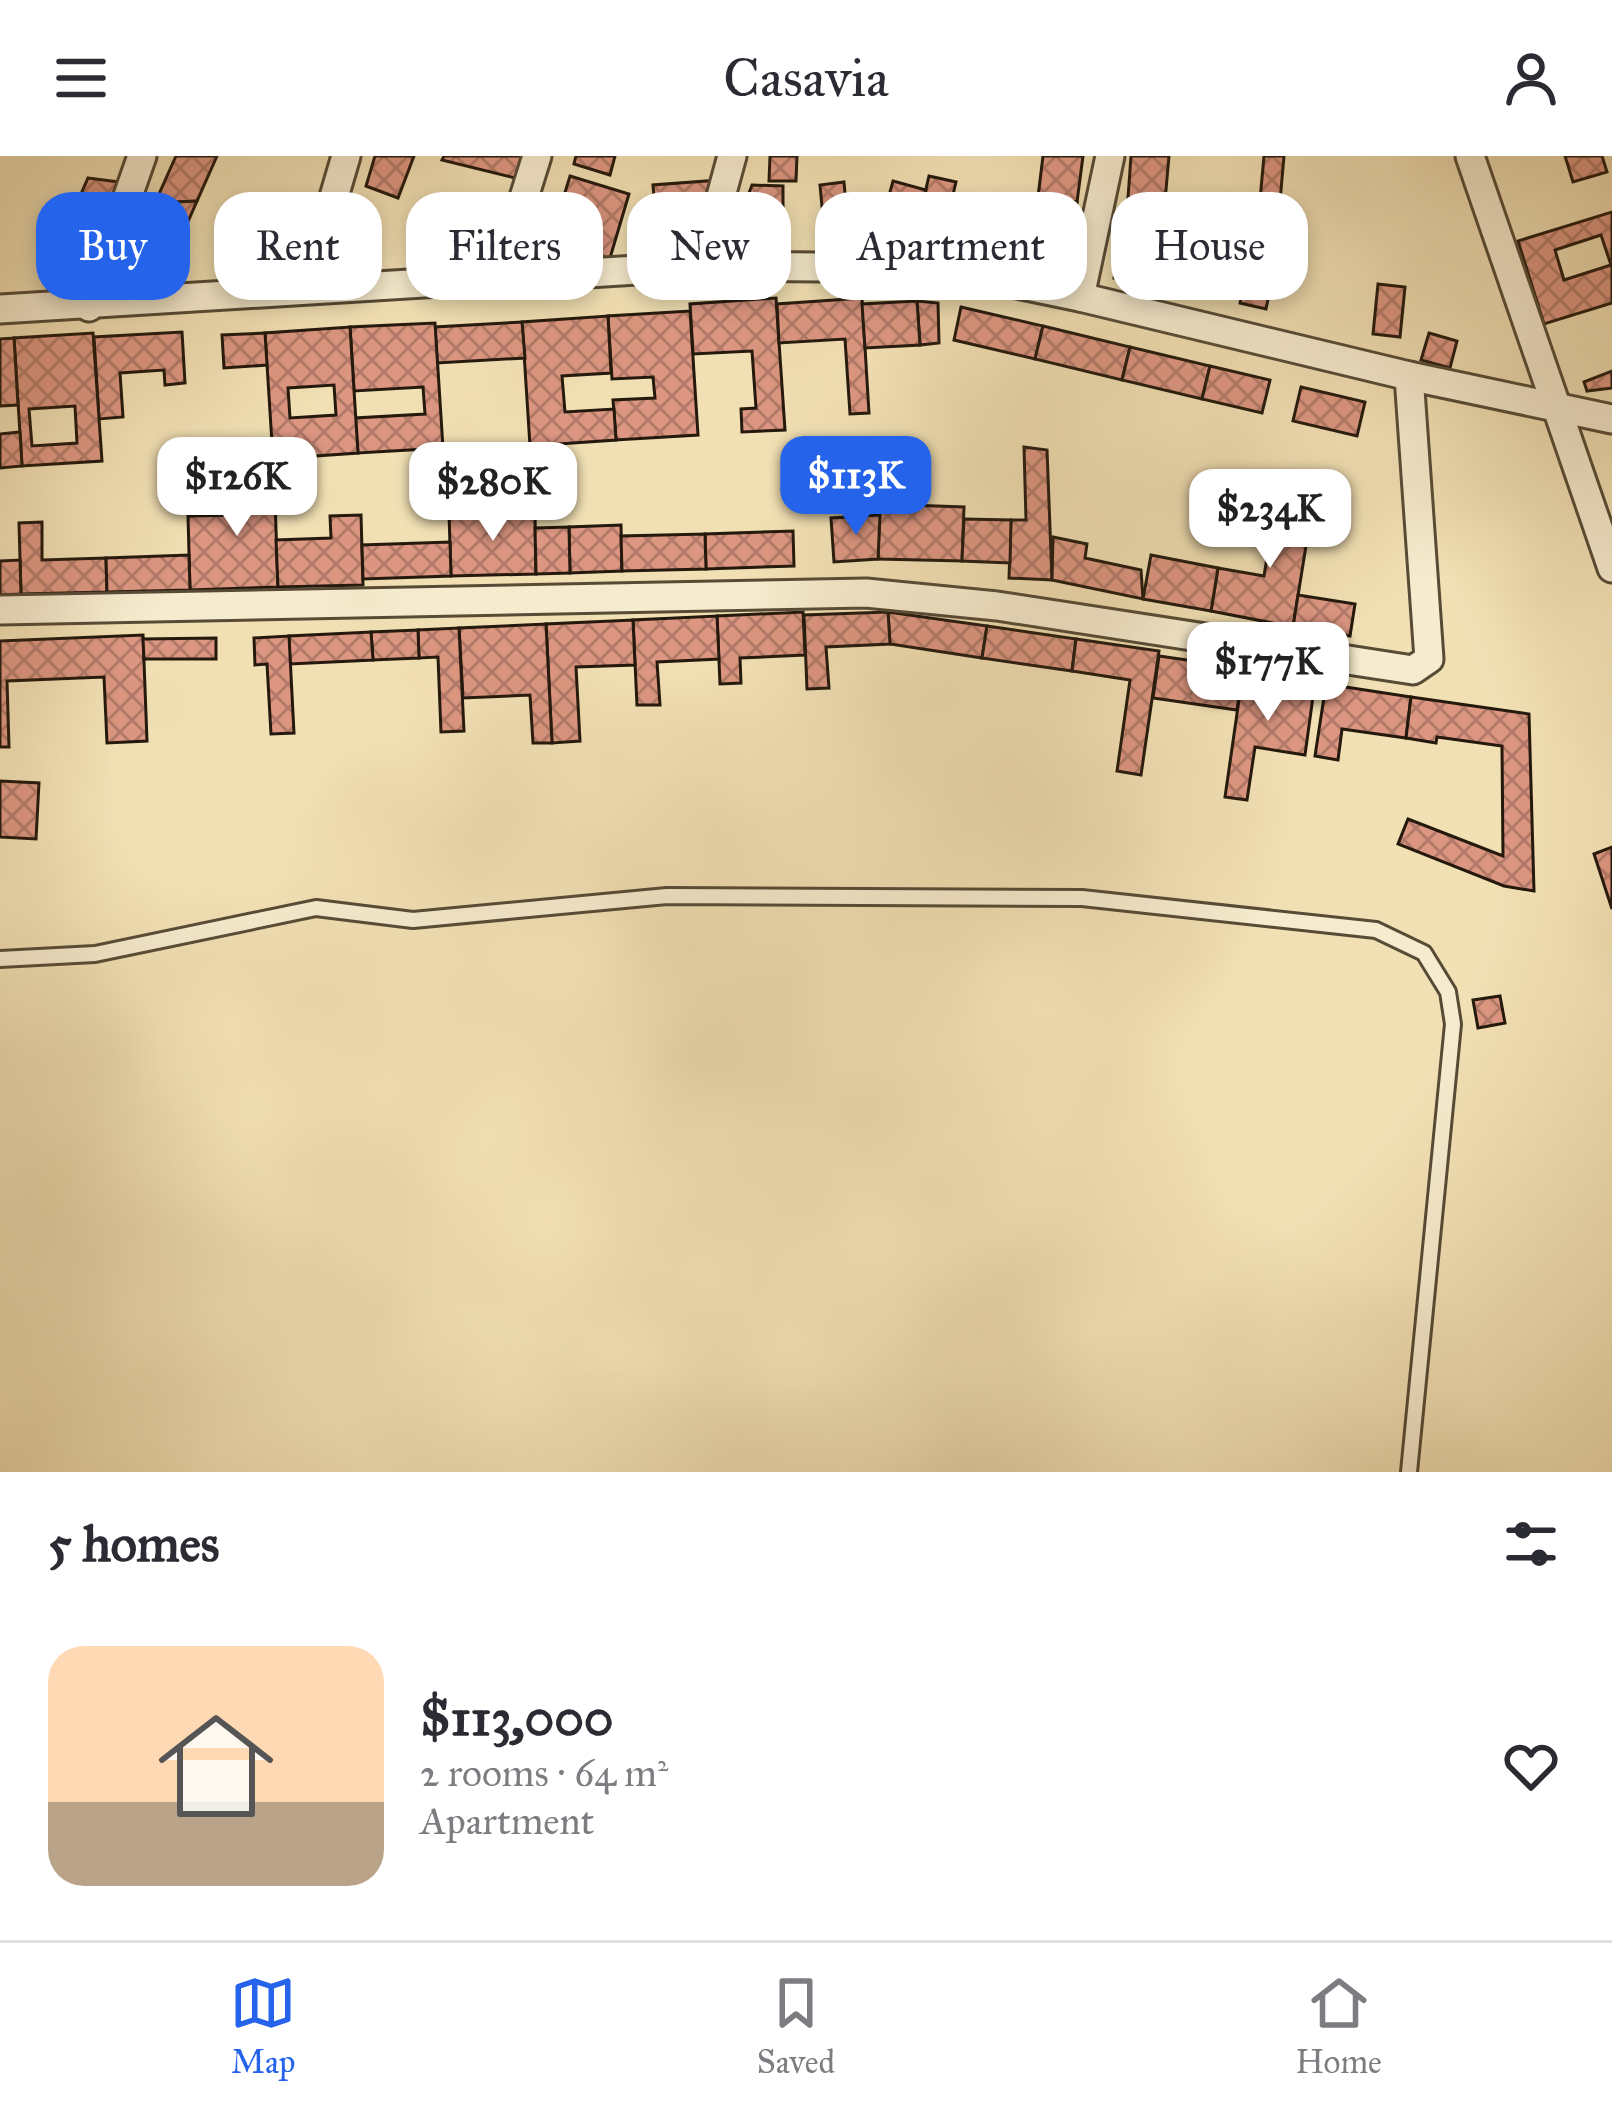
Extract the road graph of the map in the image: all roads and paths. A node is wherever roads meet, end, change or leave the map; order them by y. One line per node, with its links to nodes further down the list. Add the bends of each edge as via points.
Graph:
1 (142, 156): 13 (street)
2 (346, 156): 7 (street)
3 (537, 156): 8 (street)
4 (732, 156): 9 (street)
5 (1110, 156): 10 (street)
6 (1470, 156): 16 (street)
7 (335, 192)
8 (526, 192)
9 (722, 192)
10 (1087, 264)
11 (214, 297): 13 (street)
12 (1087, 299): 15 (street)
13 (88, 307): 14 (street)
14 (0, 310)
15 (1409, 376): 16 (street); 19 (street, via 1429,659 1413,670 866,593)
16 (1558, 408): 17 (street); 18 (street)
17 (1612, 418)
18 (1612, 568)
19 (0, 610)
20 (0, 959): 21 (lane, via 95,954 316,908 413,920 667,896 1082,898 1376,930 1424,953 1448,992 1453,1024)
21 (1409, 1472)

